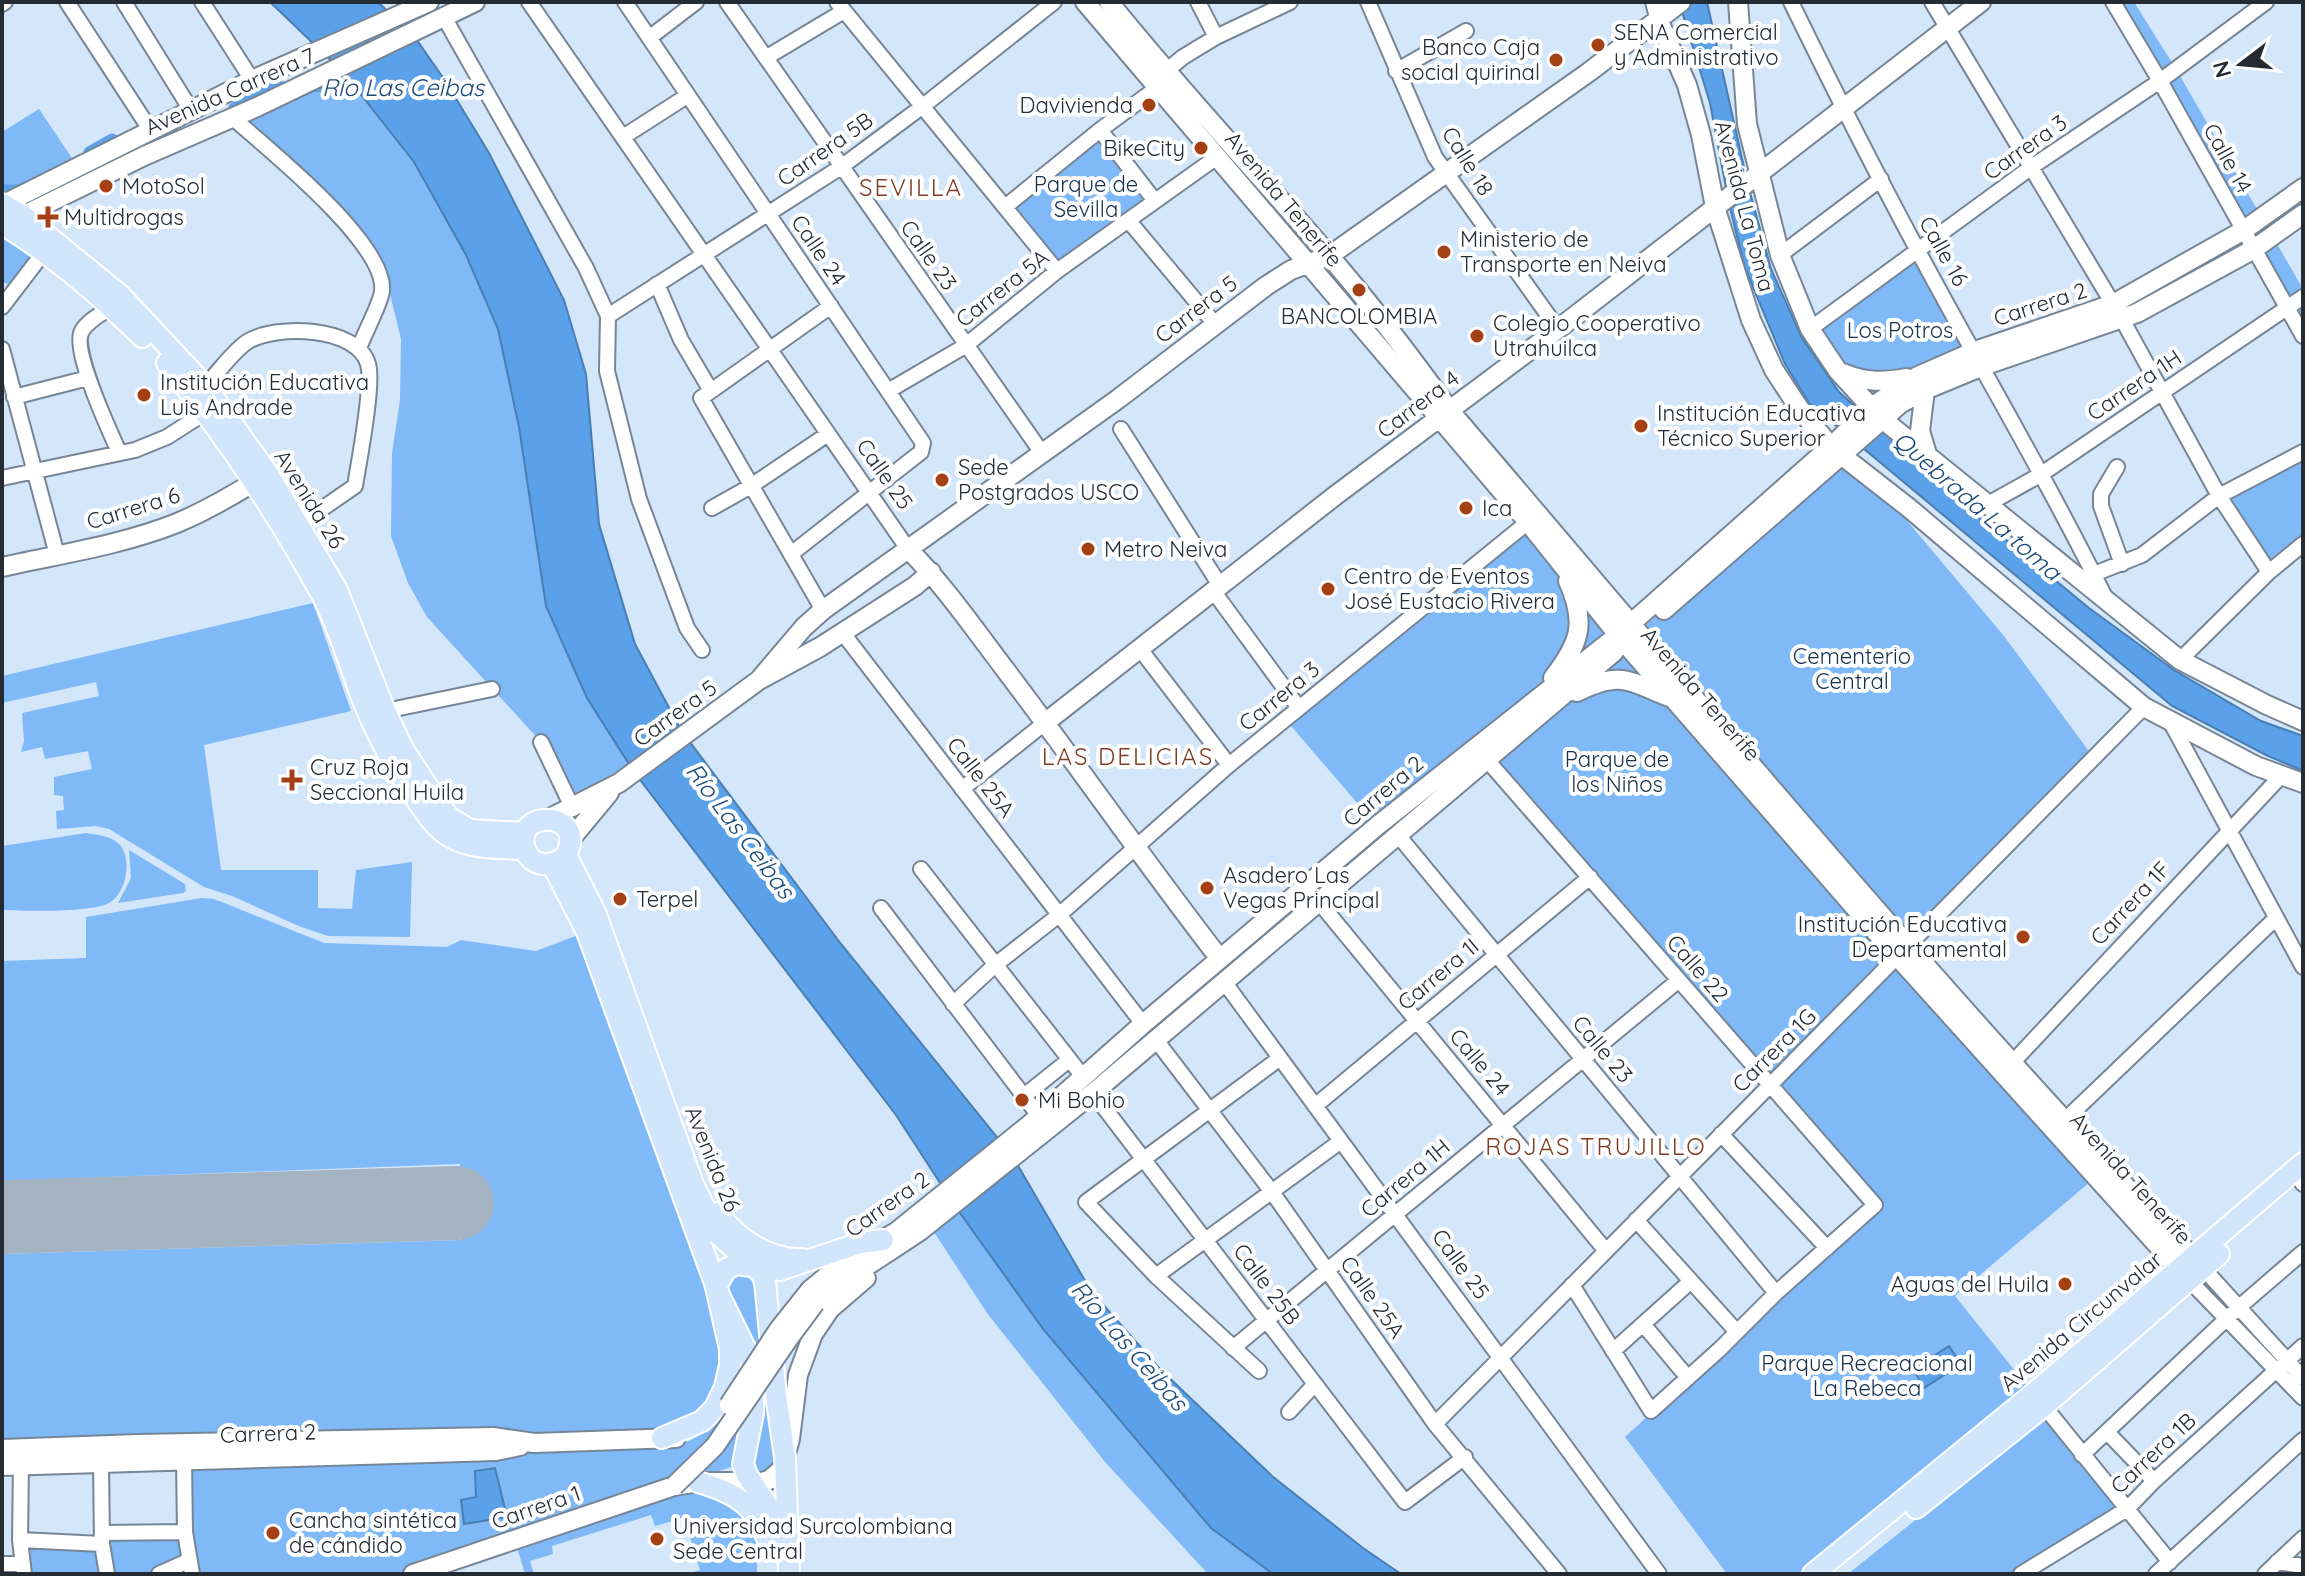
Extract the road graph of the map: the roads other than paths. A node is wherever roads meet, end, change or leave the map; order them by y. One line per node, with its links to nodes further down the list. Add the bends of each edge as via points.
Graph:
1 (67, 2): 40 (street)
2 (124, 2): 37 (street)
3 (202, 2): 31 (street)
4 (429, 2): 31 (main road, Avenida Carrera 7)
5 (475, 2): 24 (main road, Avenida Carrera 7)
6 (529, 2): 41 (street, Calle 25)
7 (625, 2): 28 (street, Calle 24)
8 (696, 2): 28 (street)
9 (727, 2): 29 (street, Calle 23)
10 (1054, 2): 35 (street, Carrera 5B)
11 (1085, 2): 32 (main road, Avenida Tenerife)
12 (1109, 2): 32 (main road, Avenida Tenerife)
13 (1198, 2): 27 (street)
14 (1368, 2): 30 (street, Calle 18)
15 (1738, 2): 46 (main road, Avenida La Toma)
16 (1791, 2): 36 (street, Calle 16)
17 (1932, 2): 25 (street)
18 (1981, 2): 25 (main road, Carrera 4)
19 (2113, 2): 33 (street, Calle 14)
20 (2266, 2): 33 (street, Carrera 3)
21 (1283, 4): 27 (street)
22 (840, 7): 29 (street); 35 (street)
23 (1666, 9): 45 (main road, Carrera 5); 50 (main road, Avenida La Toma)
24 (444, 17): 38 (main road, Avenida Carrera 7); 73 (street)
25 (1948, 28): 36 (main road, Carrera 4); 43 (street)
26 (1466, 31): 30 (street)
27 (1216, 37): 32 (street, via 1183,57)
28 (649, 38): 34 (street, Calle 24)
29 (767, 57): 44 (street, Calle 23)
30 (1396, 71): 45 (street, Calle 18)
31 (252, 80): 37 (main road, Avenida Carrera 7)
32 (1161, 80): 39 (street); 42 (main road, Avenida Tenerife); 62 (main road, Avenida Tenerife)
33 (2160, 81): 43 (street, Carrera 3); 56 (street, Calle 14)
34 (687, 96): 41 (street); 53 (street, Calle 24)
35 (923, 106): 44 (street, Carrera 5B); 51 (street)
36 (1843, 109): 46 (main road, Carrera 4); 47 (street, Calle 16)
37 (191, 110): 40 (main road, Avenida Carrera 7)
38 (233, 118): 52 (main road, Avenida Carrera 7); 79 (street, via 314,189 363,243 377,267 382,291)
39 (1100, 130): 49 (street); 51 (street)
40 (151, 131): 52 (main road, Avenida Carrera 7)
41 (623, 137): 61 (street, Calle 25)
42 (1217, 157): 49 (street, Carrera 5A); 63 (main road, Avenida Tenerife)
43 (2033, 166): 59 (street, Carrera 3); 72 (street)
44 (841, 167): 53 (street, Carrera 5B); 78 (street, Calle 23)
45 (1445, 173): 62 (main road, Carrera 5); 75 (street, Calle 18)
46 (1753, 176): 50 (main road, Carrera 4); 60 (main road, Avenida La Toma)
47 (1881, 179): 59 (street, Calle 16); 60 (street)
48 (2303, 188): 56 (main road, Carrera 2)
49 (1155, 201): 55 (street, Carrera 5A)
50 (1721, 202): 75 (main road, Carrera 4); 97 (main road, Avenida La Toma, via 1751,320 1774,370 1799,408)
51 (1005, 207): 64 (street)
52 (6, 212): 58 (main road, Avenida 26); 87 (main road, Avenida 26, via 120,295)
53 (768, 214): 61 (street, Carrera 5B); 68 (street, Calle 24)
54 (2303, 214): 57 (main road, Carrera 2)
55 (1128, 220): 64 (street, Carrera 5A); 74 (street)
56 (2244, 230): 57 (street, Calle 14); 72 (main road, Carrera 2)
57 (2254, 249): 71 (street, Calle 14); 72 (main road, Carrera 2)
58 (44, 252): 66 (street); 70 (main road, Avenida 26)
59 (1918, 252): 76 (street, Carrera 3); 82 (street, Calle 16)
60 (1780, 255): 76 (main road, Avenida La Toma)
61 (705, 256): 65 (street, Carrera 5B); 81 (street, Calle 25)
62 (1329, 256): 63 (main road, Carrera 5); 93 (main road, Avenida Tenerife, via 1402,345)
63 (1309, 264): 74 (main road, Carrera 5, via 1278,278); 93 (main road, Avenida Tenerife)
64 (1057, 271): 78 (street, Carrera 5A)
65 (657, 284): 73 (street, Carrera 5B); 89 (street)
66 (8, 285): 69 (street)
67 (2303, 297): 71 (street, Carrera 1H)
68 (831, 306): 81 (street); 88 (street, Calle 24)
69 (2, 307)
70 (111, 307): 84 (street, via 80,335); 92 (main road, Avenida 26, via 164,359)
71 (2287, 309): 77 (street, Calle 14); 90 (street, Carrera 1H)
72 (2118, 312): 82 (main road, Carrera 2); 90 (street)
73 (608, 316): 132 (street, via 607,371 639,499 687,628)
74 (1215, 324): 100 (main road, Carrera 5)
75 (1558, 329): 93 (main road, Carrera 4)
76 (1810, 329): 83 (main road, Avenida La Toma)
77 (2303, 336)
78 (965, 346): 88 (street, Carrera 5A); 100 (street, Calle 23)
79 (359, 348): 87 (street, via 327,332 270,334 247,342); 113 (street, via 368,364 369,386 355,486)
80 (2, 349): 85 (street)
81 (770, 349): 89 (street); 96 (street, Calle 25)
82 (1979, 358): 86 (main road, Carrera 2); 104 (street, Calle 16)
83 (1838, 371): 86 (main road, via 1865,382); 94 (main road, Avenida La Toma)
84 (88, 378): 91 (street); 98 (street)
85 (6, 381): 91 (street)
86 (1921, 383): 94 (main road, Carrera 2); 101 (main road, via 1920,431)
87 (205, 386): 106 (main road, Avenida 26)
88 (888, 391): 108 (street, Calle 24, via 923,443 921,452)
89 (706, 394): 107 (street)
90 (2161, 394): 104 (street, Carrera 1H); 109 (street)
91 (14, 397): 103 (street)
92 (206, 412): 98 (street, via 167,437); 106 (main road, Avenida 26)
93 (1444, 415): 112 (main road, Avenida Tenerife); 124 (main road, Carrera 4); 129 (main road, Avenida Tenerife)
94 (1873, 415): 97 (main road, Carrera 2); 101 (main road, Avenida La Toma)
95 (1121, 429): 124 (street)
96 (828, 434): 107 (street); 108 (street, Calle 25)
97 (1839, 448): 129 (main road, Carrera 2); 138 (main road, Avenida La Toma)
98 (119, 452): 103 (street)
99 (2303, 452): 109 (street)
100 (1042, 453): 115 (main road, Carrera 5)
101 (1928, 456): 110 (main road, Avenida La Toma)
102 (2117, 467): 119 (street, via 2101,494 2101,506)
103 (34, 471): 105 (street); 117 (street)
104 (2040, 475): 110 (street, Carrera 1H); 123 (street, Calle 16)
105 (2, 478)
106 (262, 478): 113 (main road, Avenida 26); 117 (main road, Carrera 6, via 176,523); 155 (main road, Avenida 26, via 331,614 388,756 430,819 464,843)
107 (751, 486): 111 (street); 116 (street)
108 (869, 492): 115 (street, Calle 25); 116 (street)
109 (2219, 496): 119 (street, via 2154,547); 122 (street)
110 (1986, 505): 125 (main road, Avenida La Toma)
111 (712, 508)
112 (1528, 522): 118 (main road, Avenida Tenerife); 139 (street, Carrera 3)
113 (300, 524): 140 (main road, Avenida 26, via 346,608)
114 (2303, 544): 122 (street)
115 (908, 549): 121 (main road, Calle 25); 126 (main road, Carrera 5)
116 (791, 554): 126 (street)
117 (57, 555): 120 (main road, Carrera 6)
118 (1556, 557): 129 (main road, Avenida Tenerife); 137 (main road, via 1580,621 1577,643)
119 (2122, 564): 123 (street)
120 (2, 567)
121 (931, 572): 128 (main road, Carrera 5); 143 (main road, Calle 25)
122 (2269, 572): 133 (street)
123 (2094, 574): 125 (street, Calle 16)
124 (1217, 590): 131 (main road, Carrera 4); 139 (street)
125 (2108, 603): 133 (main road, Avenida La Toma)
126 (823, 610): 127 (main road, Carrera 5)
127 (804, 627): 130 (main road, via 804,643); 134 (main road, Carrera 5)
128 (842, 632): 130 (main road, Carrera 5); 150 (street, Calle 25A)
129 (1628, 633): 136 (main road, Avenida Tenerife); 137 (main road, Carrera 2); 164 (main road, Avenida Tenerife)
130 (820, 647): 134 (main road, Carrera 5)
131 (1140, 649): 143 (main road, Carrera 4); 146 (street)
132 (702, 650)
133 (2180, 660): 142 (main road, Avenida La Toma)
134 (759, 680): 148 (main road, Carrera 5)
135 (492, 689): 140 (street)
136 (1674, 699): 137 (main road, via 1615,678); 164 (main road, Avenida Tenerife)
137 (1544, 702): 145 (main road, Carrera 2); 166 (main road, Carrera 2, via 1377,826)
138 (2144, 707): 141 (main road, Avenida La Toma); 164 (street, Carrera 1G)
139 (1299, 708): 146 (street, Carrera 3)
140 (385, 711): 155 (main road, Avenida 26, via 403,749 450,818 470,830)
141 (2170, 721): 147 (main road, Avenida La Toma); 153 (street)
142 (2303, 721)
143 (1046, 722): 150 (street, Carrera 4); 156 (main road, Calle 25)
144 (541, 742): 151 (street)
145 (1487, 760): 154 (main road, Carrera 2); 159 (street, Calle 22)
146 (1229, 765): 156 (street, Carrera 3)
147 (2281, 776): 149 (main road, Avenida La Toma); 153 (street, Carrera 1F)
148 (626, 777): 151 (main road, Carrera 5); 157 (main road, Carrera 5)
149 (2303, 783)
150 (962, 789): 162 (street, Calle 25A)
151 (573, 809): 152 (main road, Carrera 5)
152 (550, 818): 155 (main road, via 535,821); 157 (main road, Avenida 26, via 564,826)
153 (2228, 831): 163 (street); 178 (street, Carrera 1F)
154 (1397, 834): 160 (main road, Carrera 2); 165 (street, Calle 23)
155 (525, 841): 157 (main road, Avenida 26, via 534,861 543,865)
156 (1134, 847): 162 (street, Carrera 3); 166 (main road, Calle 25)
157 (563, 853): 187 (main road, Avenida 26, via 595,912); 208 (main road, Avenida 26)
158 (921, 869): 167 (street, Calle 25B)
159 (1590, 877): 165 (street, Carrera 1I); 169 (street, Calle 22)
160 (1319, 902): 170 (main road, Carrera 2); 172 (street, Calle 24)
161 (881, 908): 171 (street)
162 (1059, 915): 167 (street, Carrera 3); 173 (street, Calle 25A)
163 (2276, 918): 168 (street); 184 (street)
164 (1903, 951): 178 (main road, Avenida Tenerife); 180 (street, Carrera 1G); 203 (main road, Avenida Tenerife)
165 (1497, 955): 172 (street, Carrera 1I); 176 (street, Calle 23)
166 (1220, 959): 173 (main road, Carrera 2)
167 (995, 965): 171 (street, Carrera 3); 177 (street, Calle 25B)
168 (2303, 967)
169 (1679, 980): 176 (street, Carrera 1H); 180 (street, Calle 22)
170 (1225, 983): 174 (main road, Carrera 2); 175 (street, Calle 25)
171 (953, 1004): 181 (street)
172 (1417, 1021): 182 (street, Carrera 1I); 185 (street, Calle 24)
173 (1143, 1024): 179 (main road, Carrera 2)
174 (1156, 1040): 179 (main road, Carrera 2); 183 (street, Calle 25A)
175 (1280, 1058): 182 (street, Calle 25); 183 (street)
176 (1583, 1059): 185 (street, Carrera 1H); 191 (street, Calle 23)
177 (1069, 1060): 179 (street, Calle 25B); 181 (street)
178 (2013, 1062): 184 (main road, Avenida Tenerife)
179 (1088, 1086): 186 (main road, Carrera 2); 190 (street, Calle 25B)
180 (1769, 1086): 188 (street, Carrera 1G); 198 (street, Calle 22, via 1875,1205)
181 (1024, 1096): 186 (street)
182 (1315, 1106): 189 (street, Calle 25)
183 (1211, 1109): 190 (street); 193 (street, Calle 25A)
184 (2066, 1119): 203 (main road, Avenida Tenerife)
185 (1503, 1125): 194 (street, Carrera 1H); 199 (street, Calle 24)
186 (1035, 1126): 197 (main road, Carrera 2); 197 (main road, Carrera 2, via 920,1231)
187 (673, 1127): 201 (main road, via 714,1207 735,1231 783,1258); 202 (main road, Avenida 26, via 712,1225)
188 (1721, 1134): 191 (street, Carrera 1G); 198 (street)
189 (1341, 1141): 193 (street); 194 (street, Calle 25)
190 (1143, 1159): 196 (street, Calle 25B); 205 (street, via 1086,1202)
191 (1680, 1176): 195 (street, Carrera 1G); 209 (street, Calle 23)
192 (2302, 1176): 203 (main road, Avenida Circunvalar)
193 (1272, 1192): 196 (street); 204 (street, Calle 25A)
194 (1395, 1215): 204 (street, Carrera 1H); 218 (street, Calle 25)
195 (1636, 1220): 199 (street, Carrera 1G); 206 (street)
196 (1205, 1240): 205 (street); 212 (street, Calle 25B)
197 (891, 1241): 201 (main road, via 860,1243); 210 (main road, Carrera 2, via 835,1287); 236 (main road, via 888,1259 830,1309 813,1334 798,1375)
198 (1827, 1248): 209 (street)
199 (1606, 1251): 207 (street, Carrera 1G)
200 (2303, 1252): 211 (street)
201 (834, 1253): 202 (main road, via 780,1270)
202 (754, 1266): 208 (main road, via 731,1265); 236 (main road, Avenida 26, via 762,1274 769,1303)
203 (2191, 1269): 211 (street, Avenida Tenerife); 225 (main road, Avenida Circunvalar); 260 (main road, Avenida Circunvalar)
204 (1328, 1270): 212 (street, Carrera 1H); 227 (street, Calle 25A)
205 (1156, 1276): 216 (street)
206 (1691, 1281): 213 (street); 214 (street)
207 (1572, 1285): 217 (street); 218 (street, Carrera 1G)
208 (716, 1287): 229 (main road, via 730,1349 725,1387 702,1421); 241 (main road, Avenida 26, via 753,1367 753,1413 743,1464)
209 (1776, 1293): 214 (street)
210 (813, 1296): 229 (main road, Carrera 2, bridge, via 779,1329 728,1407 702,1431); 242 (main road, Carrera 2, bridge, via 715,1446)
211 (2233, 1314): 219 (street, Avenida Tenerife); 228 (street)
212 (1267, 1321): 216 (street, Carrera 1H); 223 (street, Calle 25B)
213 (1643, 1324): 217 (street); 221 (street)
214 (1737, 1332): 221 (street)
215 (2303, 1346): 219 (street, Carrera 1B)
216 (1233, 1348): 220 (street)
217 (1613, 1351): 221 (street, via 1651,1411)
218 (1500, 1358): 227 (street, Carrera 1G); 259 (street, Calle 25)
219 (2282, 1365): 222 (street, Avenida Tenerife); 224 (street, Avenida Tenerife); 239 (street, Carrera 1B)
220 (1259, 1371)
221 (1688, 1378)
222 (2303, 1378)
223 (1315, 1384): 226 (street); 234 (street, Calle 25B, via 1405,1502)
224 (2303, 1398)
225 (2044, 1406): 233 (street); 261 (main road, Avenida Circunvalar)
226 (1289, 1412)
227 (1435, 1424): 234 (street, Calle 25A)
228 (2107, 1432): 233 (street); 239 (street)
229 (672, 1438): 231 (main road, Carrera 2)
230 (2303, 1440): 248 (street)
231 (534, 1443): 232 (main road, Carrera 2, via 493,1437); 235 (main road, Carrera 2, via 496,1451)
232 (2, 1449)
233 (2082, 1455): 243 (street)
234 (1465, 1457): 258 (street, Calle 25A)
235 (184, 1460): 237 (main road, Carrera 2); 244 (street)
236 (786, 1461): 241 (main road, via 769,1480); 254 (main road, Avenida 26)
237 (101, 1463): 238 (main road, Carrera 2); 245 (street)
238 (12, 1466): 247 (street)
239 (2154, 1481): 243 (street, Carrera 1B)
240 (698, 1482): 241 (main road, Carrera 1); 242 (main road, Carrera 1); 254 (main road, via 731,1493 754,1512)
241 (752, 1483): 254 (main road, Avenida 26, via 774,1521)
242 (674, 1486): 257 (main road, Carrera 1)
243 (2127, 1509): 248 (street); 262 (street, Carrera 1B)
244 (185, 1532): 245 (street); 251 (street)
245 (102, 1538): 247 (street); 255 (street)
246 (2303, 1538): 249 (street)
247 (20, 1540): 253 (street)
248 (2170, 1562): 263 (street)
249 (2277, 1562): 252 (street); 264 (street)
250 (2, 1564): 253 (street)
251 (190, 1567): 256 (street)
252 (2301, 1568)
253 (23, 1569)
254 (781, 1572)
255 (107, 1574)
256 (159, 1574)
257 (413, 1574)
258 (1559, 1574)
259 (1659, 1574)
260 (1813, 1574)
261 (1836, 1574)
262 (2021, 1574)
263 (2156, 1574)
264 (2265, 1574)

